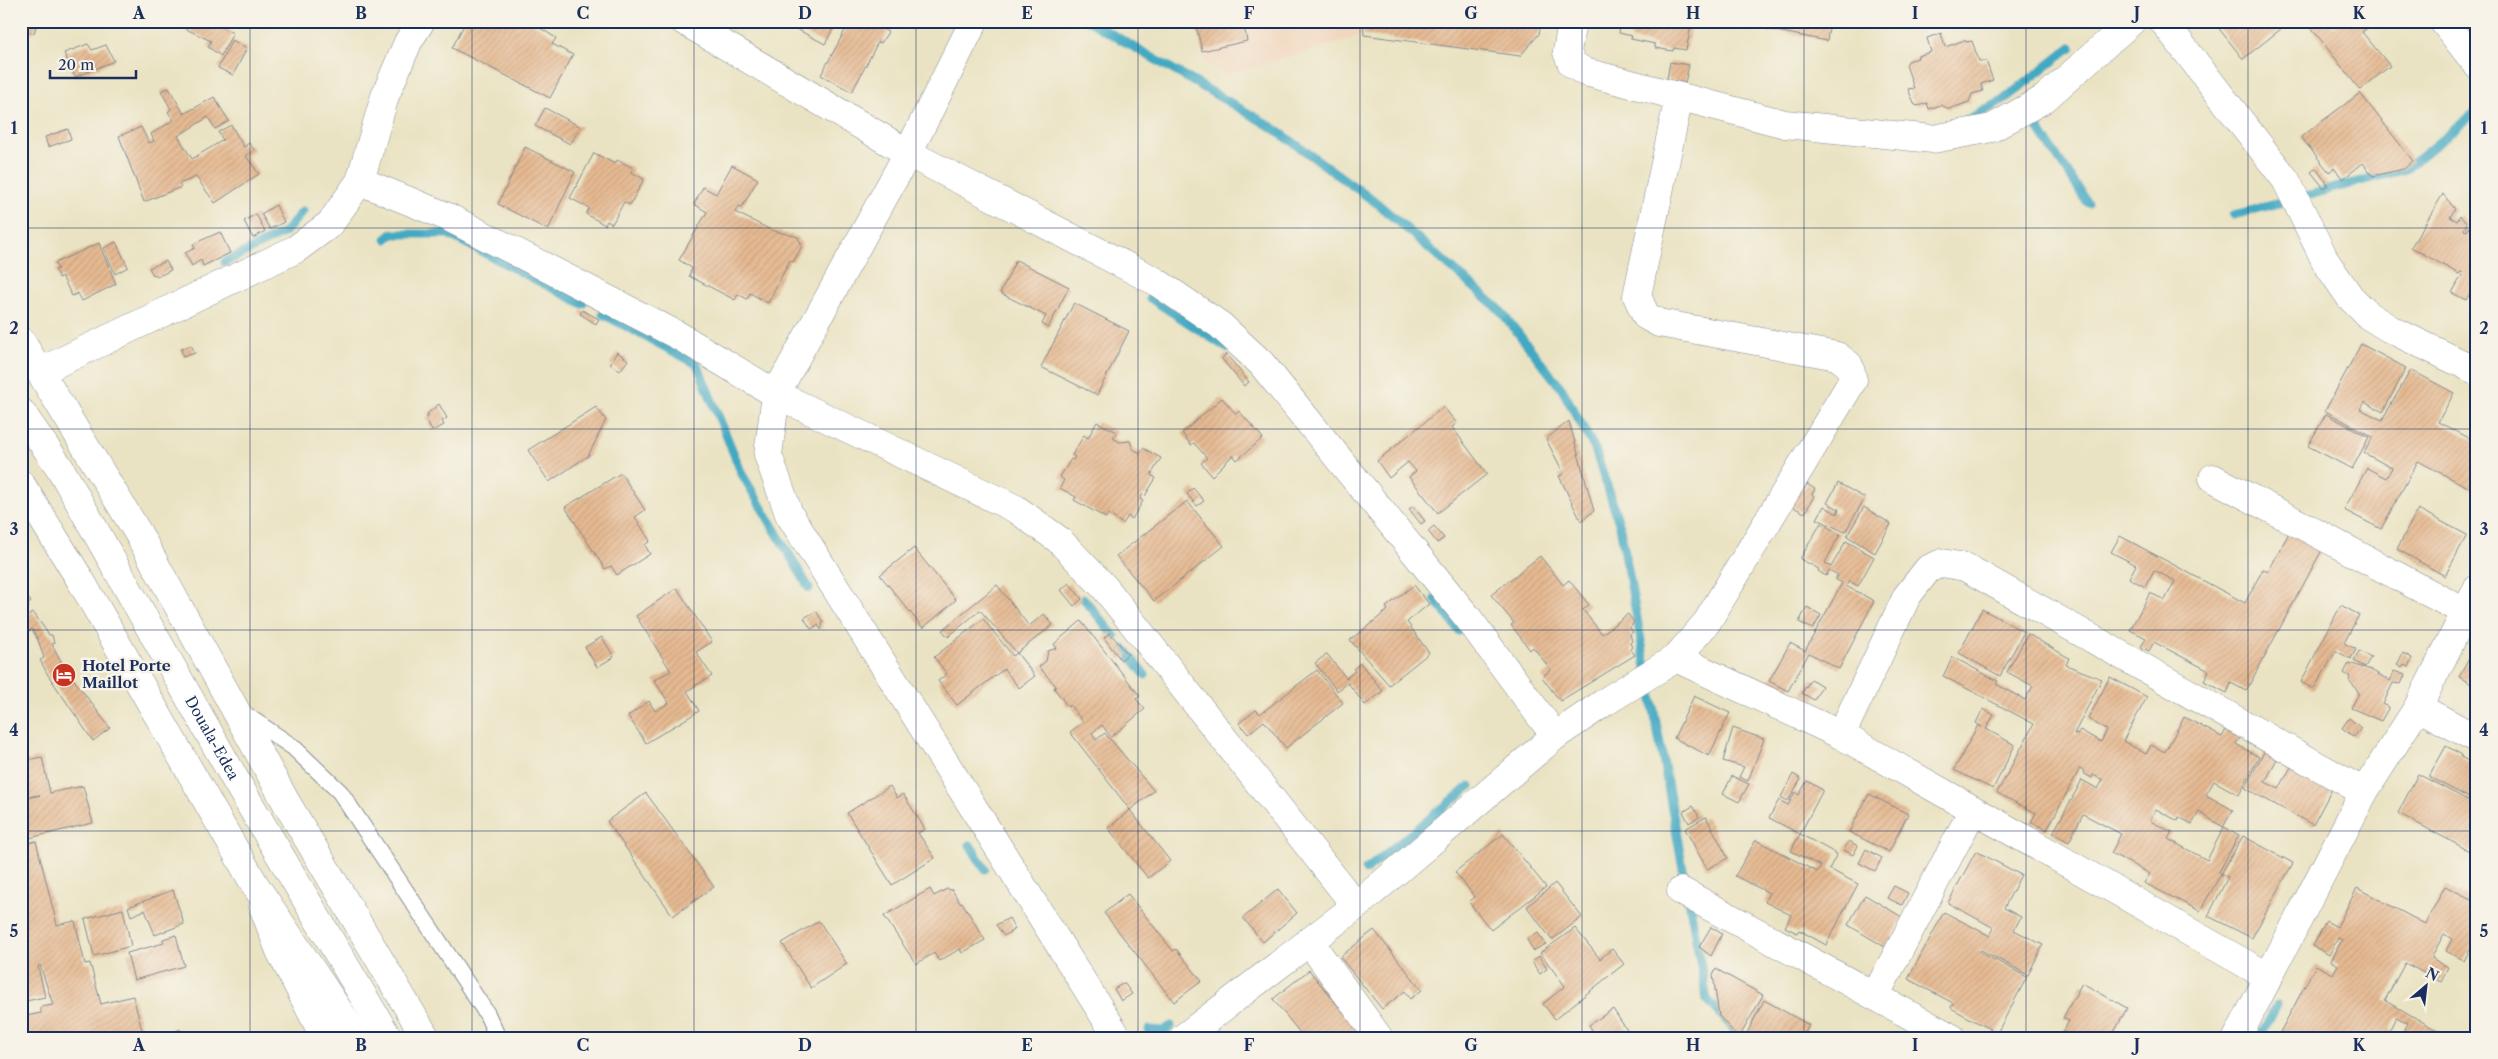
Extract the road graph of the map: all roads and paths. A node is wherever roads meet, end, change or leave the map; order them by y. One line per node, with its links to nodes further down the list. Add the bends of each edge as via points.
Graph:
1 (421, 21): 11 (main road, via 408,42 385,96)
2 (684, 21): 10 (main road)
3 (974, 21): 10 (main road)
4 (1572, 21): 9 (main road, via 1567,52 1572,64 1585,72)
5 (2132, 21): 9 (main road, via 2044,99 1992,128 1933,139 1785,124)
6 (2163, 21): 13 (main road, via 2286,180 2326,262 2350,297 2369,316 2390,330)
7 (2443, 21): 8 (main road)
8 (2477, 65)
9 (1679, 96): 20 (main road, via 1637,296 1646,316 1660,323 1837,356 1849,365 1853,380 1707,622)
10 (908, 153): 15 (main road); 24 (main road, via 1155,281 1220,325 1261,363 1468,618)
11 (360, 181): 14 (main road, via 330,224 296,248); 15 (main road, via 457,222 679,336)
12 (21, 341): 14 (main road)
13 (2477, 371)
14 (41, 372): 21 (main road, via 138,533)
15 (776, 394): 30 (main road, via 1016,509 1059,540 1105,588); 39 (main road, via 768,454 789,514)
16 (21, 412): 36 (main road, Douala-Edea, via 60,468 236,781)
17 (2213, 478): 19 (main road)
18 (21, 484): 28 (main road, via 81,581)
19 (2471, 601): 22 (main road)
20 (1676, 658): 23 (main road); 24 (main road)
21 (235, 707): 37 (main road, via 286,802); 38 (lane, via 293,747 340,792 487,1014)
22 (2418, 707): 25 (main road); 26 (main road)
23 (1841, 735): 26 (main road, via 1907,596 1928,569 1942,564 1965,567); 27 (main road)
24 (1555, 736): 30 (main road)
25 (2477, 739)
26 (2364, 792): 32 (main road)
27 (1973, 810): 32 (main road); 33 (main road)
28 (255, 885): 34 (main road, via 280,951); 35 (main road)
29 (1681, 891): 33 (main road)
30 (1356, 906): 31 (main road)
31 (1309, 941): 40 (main road); 41 (main road)
32 (2269, 976): 43 (main road)
33 (1875, 996): 42 (main road)
34 (325, 1038)
35 (357, 1038)
36 (388, 1038)
37 (426, 1038)
38 (498, 1038)
39 (1118, 1038)
40 (1183, 1038)
41 (1379, 1038)
42 (1952, 1038)
43 (2237, 1038)

